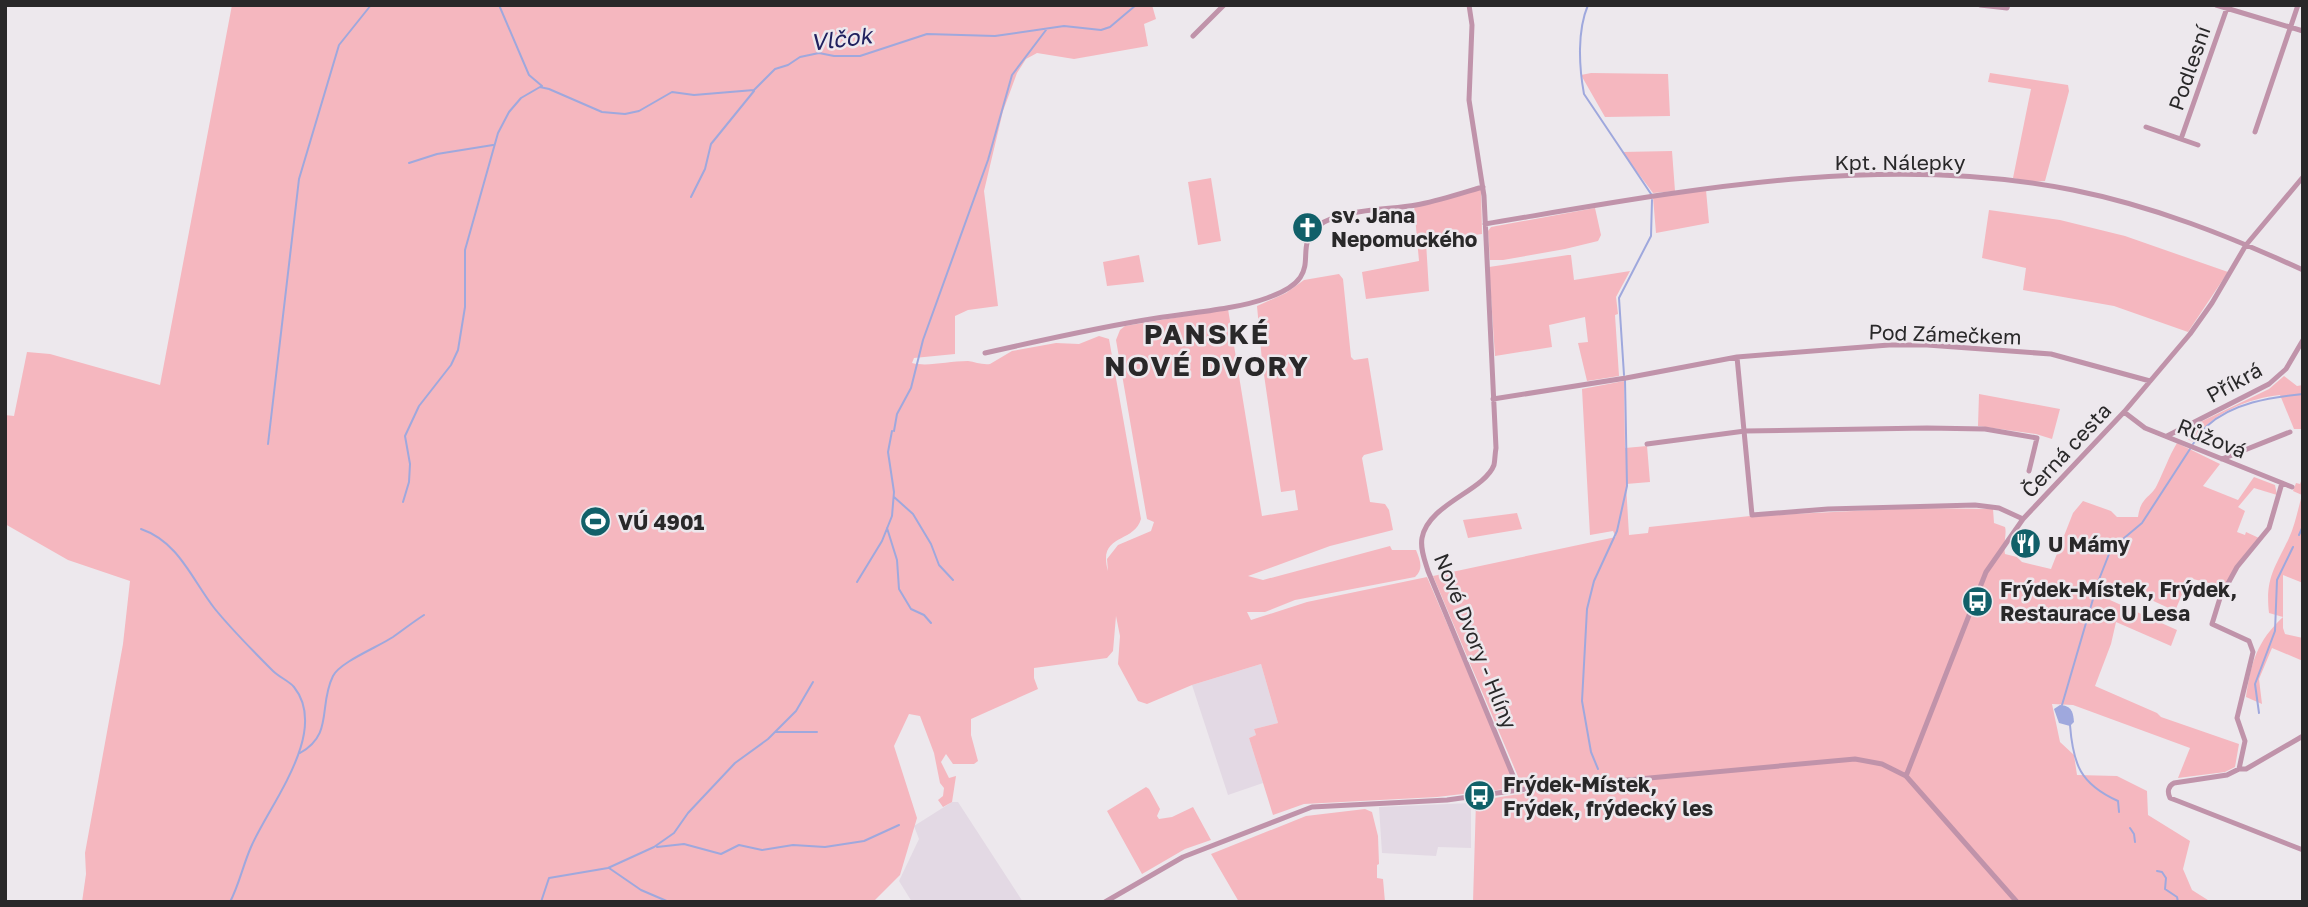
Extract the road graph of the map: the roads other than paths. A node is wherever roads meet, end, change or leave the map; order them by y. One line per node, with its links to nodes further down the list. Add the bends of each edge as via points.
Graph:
1 (1224, 5): 12 (street)
2 (1469, 5): 18 (street, via 1469,100)
3 (1980, 5): 4 (street)
4 (2008, 5)
5 (2217, 5): 8 (street)
6 (2248, 5): 9 (street)
7 (2298, 5): 10 (street)
8 (2227, 8): 9 (street); 15 (street, Podlesní)
9 (2245, 13): 10 (street)
10 (2291, 26): 11 (street); 14 (street)
11 (2303, 31)
12 (1193, 36)
13 (2146, 127): 15 (street)
14 (2255, 132)
15 (2181, 139): 16 (street)
16 (2198, 145)
17 (2303, 177): 20 (street, Černá cesta)
18 (1483, 187): 19 (street); 23 (street, via 1322,223 1308,239 1303,277 1267,299)
19 (1485, 224): 20 (street, Kpt. Nálepky, via 1759,181 1968,177 2073,190 2148,208); 26 (street)
20 (2246, 245): 21 (street, Kpt. Nálepky); 25 (street, Černá cesta, via 2212,303)
21 (2303, 270)
22 (2303, 340): 30 (street, Příkrá, via 2286,369 2269,384)
23 (985, 353)
24 (1737, 357): 25 (street, Pod Zámečkem, via 1889,345 2008,350 2051,354); 26 (street, Pod Zámečkem); 28 (street)
25 (2150, 382): 27 (street, Černá cesta)
26 (1493, 399): 40 (street, Nové Dvory - Hlíny, via 1493,466 1433,517 1425,528 1422,546 1428,571)
27 (2124, 412): 30 (street, Růžová, via 2138,424); 36 (street, Černá cesta)
28 (1745, 431): 31 (street); 33 (street, via 1985,429 2037,438); 36 (street, via 1752,515 1975,505 1999,508)
29 (2290, 432): 32 (street)
30 (2167, 436): 32 (street, Růžová)
31 (1647, 444)
32 (2222, 459): 34 (street, Růžová)
33 (2029, 471)
34 (2282, 483): 35 (street, Růžová); 38 (street, via 2269,528 2237,567 2212,624 2249,641 2253,652 2237,718 2245,741)
35 (2292, 487)
36 (2023, 519): 39 (street, Černá cesta, via 1986,572)
37 (2303, 736): 38 (street)
38 (2239, 769): 41 (street, via 2174,783 2168,794)
39 (1906, 776): 40 (street, via 1855,759); 43 (street)
40 (1520, 790): 42 (street, via 1312,807 1183,857)
41 (2303, 850)
42 (1105, 902)
43 (2017, 902)

